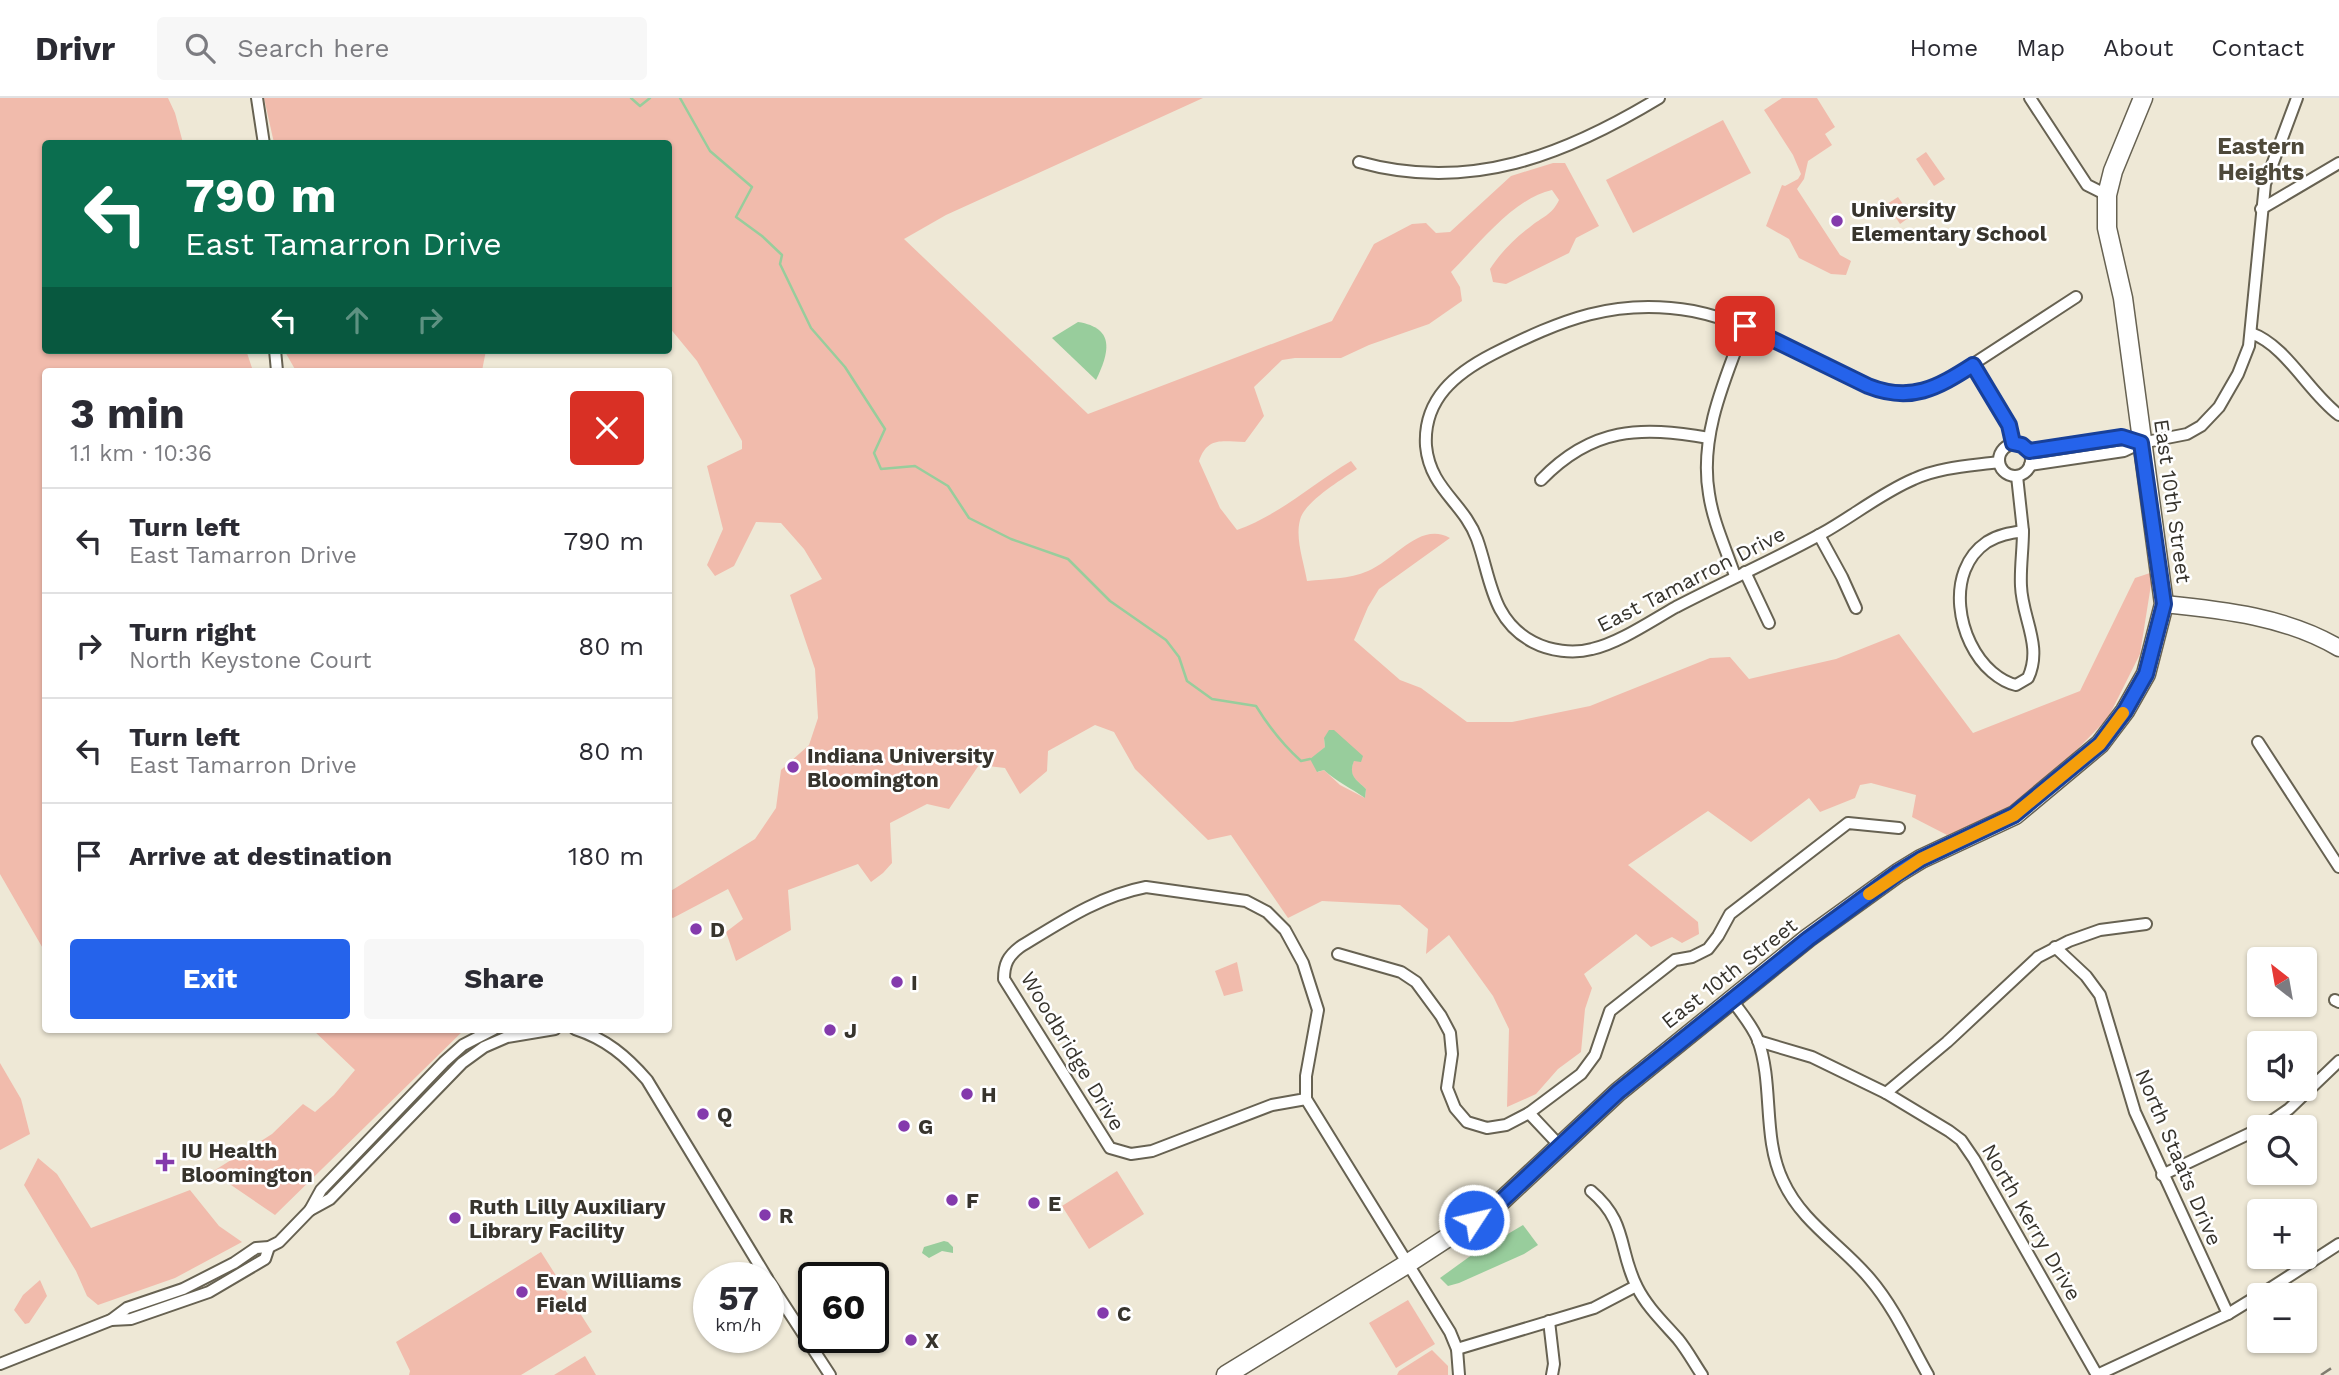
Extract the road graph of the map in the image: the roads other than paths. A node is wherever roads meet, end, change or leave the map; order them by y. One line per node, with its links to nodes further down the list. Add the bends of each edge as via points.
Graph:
1 (257, 98): 6 (street)
2 (1659, 98): 7 (street, via 1572,145 1518,163 1428,173)
3 (2029, 98): 9 (street, via 2087,185)
4 (2143, 98): 9 (main road, East 10th Street)
5 (2297, 98): 10 (street, via 2269,169)
6 (263, 140)
7 (1359, 162)
8 (2339, 163): 10 (street)
9 (2107, 195): 18 (main road, East 10th Street, via 2107,228 2123,298)
10 (2261, 209): 13 (street)
11 (2076, 297): 14 (street, East Tamarron Drive)
12 (1745, 326): 14 (street, East Tamarron Drive, via 1889,392 1932,389); 16 (street); 26 (street, East Tamarron Drive, via 1656,307 1611,310 1562,321 1454,378 1434,405 1426,440 1436,481 1475,534 1500,611 1523,636 1540,645 1569,651 1603,646)
13 (2251, 333): 15 (street, via 2270,342); 18 (street, via 2238,374 2208,419 2187,434)
14 (1973, 365): 17 (street, via 2009,425)
15 (2339, 415)
16 (1709, 438): 23 (street, via 1661,431 1612,436 1574,453); 26 (street, via 1709,494)
17 (2013, 443): 19 (street); 20 (street, via 2001,452)
18 (2141, 443): 19 (street, via 2122,437); 21 (street, via 2124,451); 27 (main road, East 10th Street)
19 (2029, 451): 21 (street)
20 (1999, 462): 22 (street, via 2005,472); 25 (street, East Tamarron Drive, via 1946,469 1912,480)
21 (2031, 465): 22 (street)
22 (2017, 476): 24 (street)
23 (1541, 480)
24 (2023, 531): 24 (street, via 2021,589 2034,657 2028,678 2016,685 1997,676 1976,654 1963,627 1961,589 1968,563 1980,547 1999,536)
25 (1819, 536): 26 (street, East Tamarron Drive); 28 (street)
26 (1740, 574): 29 (street)
27 (2164, 604): 30 (main road, via 2263,618); 37 (main road, East 10th Street, via 2146,674 2100,744 2014,815 1898,873)
28 (1856, 608)
29 (1769, 623)
30 (2339, 648)
31 (2259, 742): 33 (street)
32 (1899, 828): 45 (street, via 1848,823 1805,856 1730,914 1707,949 1675,960 1610,1011 1595,1055 1581,1074)
33 (2339, 867)
34 (2146, 924): 35 (street, via 2100,930)
35 (2055, 947): 43 (street, via 2038,957); 49 (street, North Staats Drive, via 2100,995 2131,1102)
36 (1338, 954): 45 (street, via 1401,972 1416,982 1450,1033 1447,1088 1467,1122 1486,1128 1506,1125)
37 (1732, 1000): 41 (street); 48 (main road, East 10th Street)
38 (486, 1033): 51 (street, via 444,1062 321,1190)
39 (531, 1033): 51 (street, via 484,1047 462,1063 330,1199)
40 (585, 1033): 53 (street, via 624,1054 647,1080)
41 (1758, 1041): 43 (street, North Kerry Drive, via 1825,1062); 68 (street, via 1773,1147 1787,1189 1815,1227 1870,1279)
42 (2339, 1061): 46 (street)
43 (1886, 1093): 69 (street, North Kerry Drive, via 1950,1131 1967,1147)
44 (1306, 1099): 44 (street, Woodbridge Drive, via 1318,1010 1290,938 1260,907 1146,887 1128,891 1093,903 1020,947 1004,966 1004,979 1110,1148 1142,1154 1272,1105); 54 (street)
45 (1529, 1113): 48 (street)
46 (2280, 1115)
47 (2247, 1135): 49 (street)
48 (1560, 1146): 54 (main road, East 10th Street, via 1496,1206)
49 (2162, 1175): 59 (street, North Staats Drive)
50 (1591, 1191): 56 (street, via 1605,1202 1616,1221)
51 (310, 1210): 62 (street, via 269,1248 265,1259 209,1292 131,1319 111,1320)
52 (2339, 1244): 55 (street)
53 (758, 1262)
54 (1407, 1264): 61 (street); 64 (main road, East 10th Street)
55 (2279, 1283)
56 (1636, 1286): 60 (street, via 1594,1308); 67 (street)
57 (2247, 1303): 59 (street)
58 (784, 1304): 63 (street)
59 (2228, 1314): 69 (street)
60 (1549, 1321): 61 (street); 66 (street)
61 (1457, 1349): 65 (street)
62 (0, 1364)
63 (830, 1375)
64 (1226, 1375)
65 (1459, 1375)
66 (1552, 1375)
67 (1702, 1375)
68 (1928, 1375)
69 (2097, 1375)

